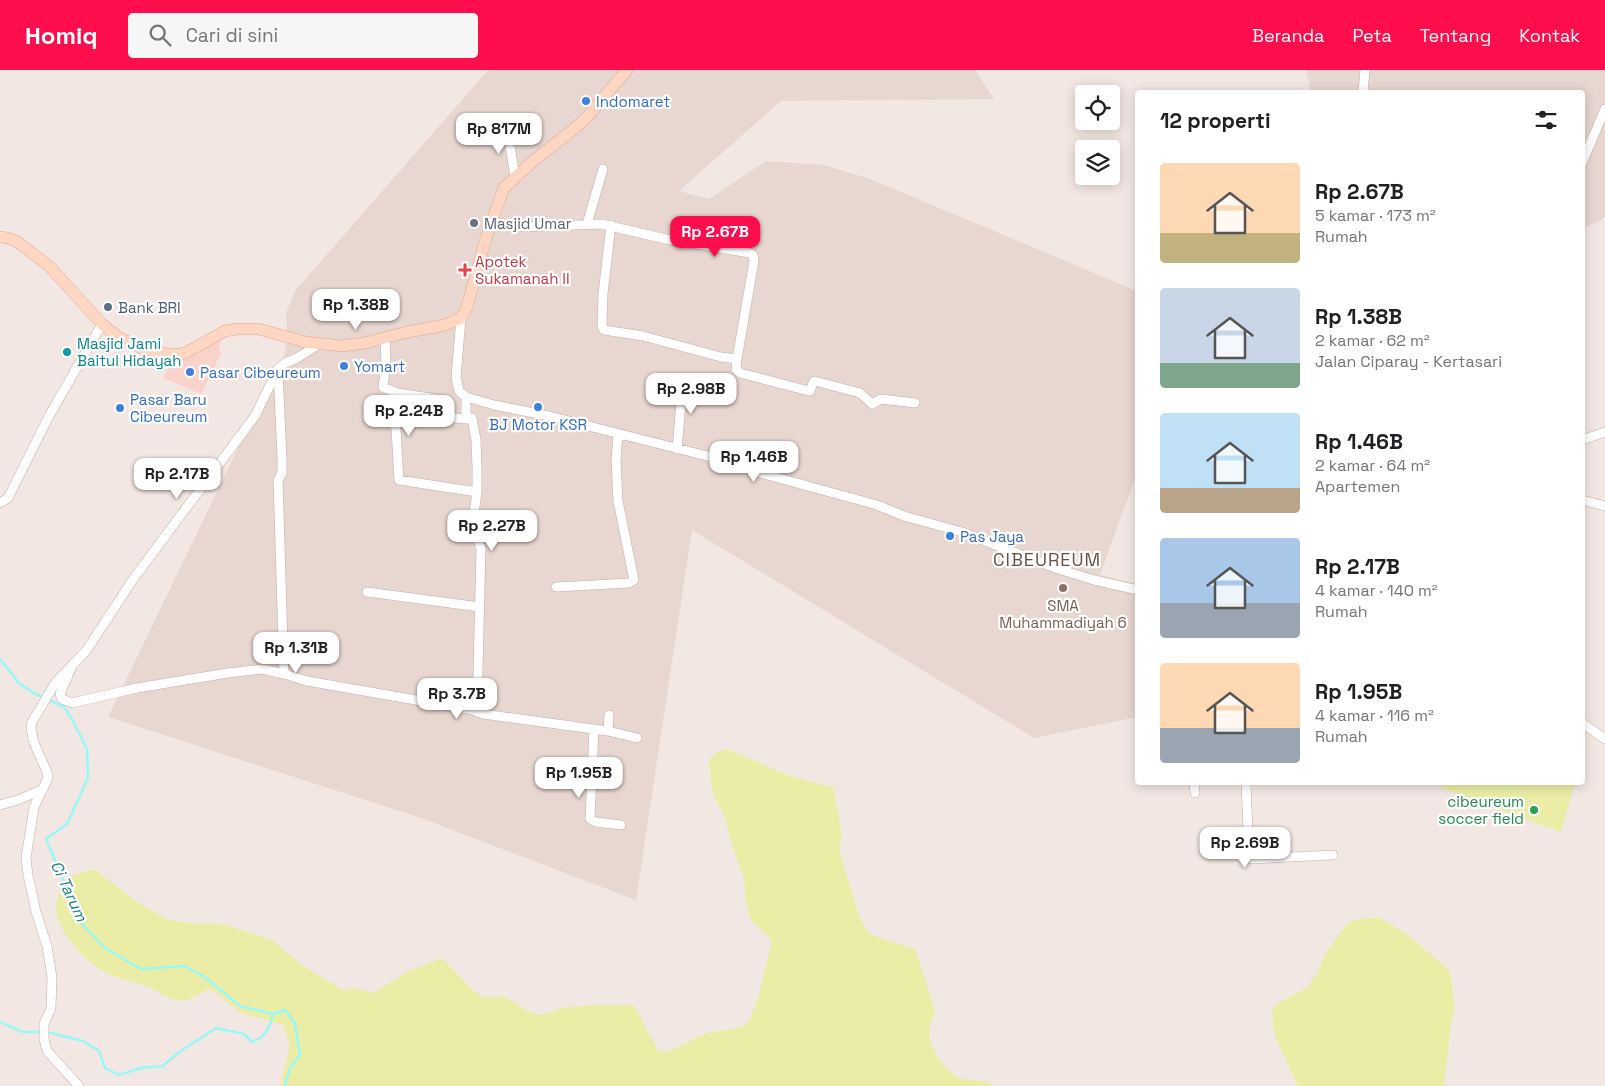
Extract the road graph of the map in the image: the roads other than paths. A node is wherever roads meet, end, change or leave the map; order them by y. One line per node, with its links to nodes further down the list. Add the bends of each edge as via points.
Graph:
1 (627, 70): 8 (main road, via 587,117)
2 (1365, 70): 3 (street)
3 (1363, 90)
4 (1605, 109): 6 (street)
5 (510, 135): 8 (street)
6 (1585, 156)
7 (603, 169): 10 (street)
8 (515, 177): 9 (main road, via 504,188)
9 (492, 222): 10 (street, via 523,227); 13 (main road, via 470,300)
10 (587, 224): 11 (street)
11 (611, 226): 17 (street, via 603,294 604,330); 17 (street, via 753,256)
12 (0, 238): 14 (main road, via 16,241 50,267)
13 (461, 318): 15 (main road, via 445,325); 21 (street, via 456,377 458,390)
14 (102, 324): 16 (main road, via 118,337 148,351 175,356 225,331 247,328); 30 (street, via 49,416 8,498)
15 (384, 338): 16 (main road, via 342,346); 20 (street, via 386,365 383,387)
16 (319, 344): 18 (street)
17 (737, 359): 22 (street, via 736,369 740,373 809,391 815,381 860,393 872,404 881,399)
18 (278, 369): 36 (street, via 255,416 134,578 86,651); 37 (street)
19 (683, 380): 27 (street)
20 (397, 393): 23 (street, via 437,399 435,416); 28 (street, via 394,424 399,480)
21 (466, 397): 23 (street); 25 (street)
22 (916, 403)
23 (466, 418): 28 (street, via 474,421)
24 (1605, 432): 26 (street)
25 (618, 434): 27 (street); 32 (street, via 618,501 634,580 629,583)
26 (1585, 439)
27 (677, 449): 33 (street, via 848,496 962,532 1058,569)
28 (477, 492): 35 (street, via 473,522 481,549)
29 (1585, 501): 31 (street)
30 (0, 503)
31 (1605, 506)
32 (556, 586)
33 (1135, 589)
34 (367, 592): 35 (street)
35 (480, 607): 38 (street)
36 (73, 664): 37 (street, via 60,694 62,699 72,703 137,688 237,672 263,669); 47 (street, via 56,682 31,728 47,772)
37 (284, 674): 38 (street, via 307,682)
38 (477, 711): 41 (street)
39 (609, 714): 42 (street)
40 (1585, 725): 44 (street)
41 (594, 730): 42 (street); 50 (street, via 590,819)
42 (608, 732): 43 (street)
43 (637, 738)
44 (1605, 739)
45 (1194, 785): 48 (street)
46 (1246, 785): 51 (street, via 1251,859)
47 (43, 789): 49 (street); 52 (street, via 34,807 26,858 52,977 51,1008 44,1024 44,1039 47,1051)
48 (1195, 793)
49 (0, 805)
50 (621, 825)
51 (1334, 855)
52 (79, 1086)

